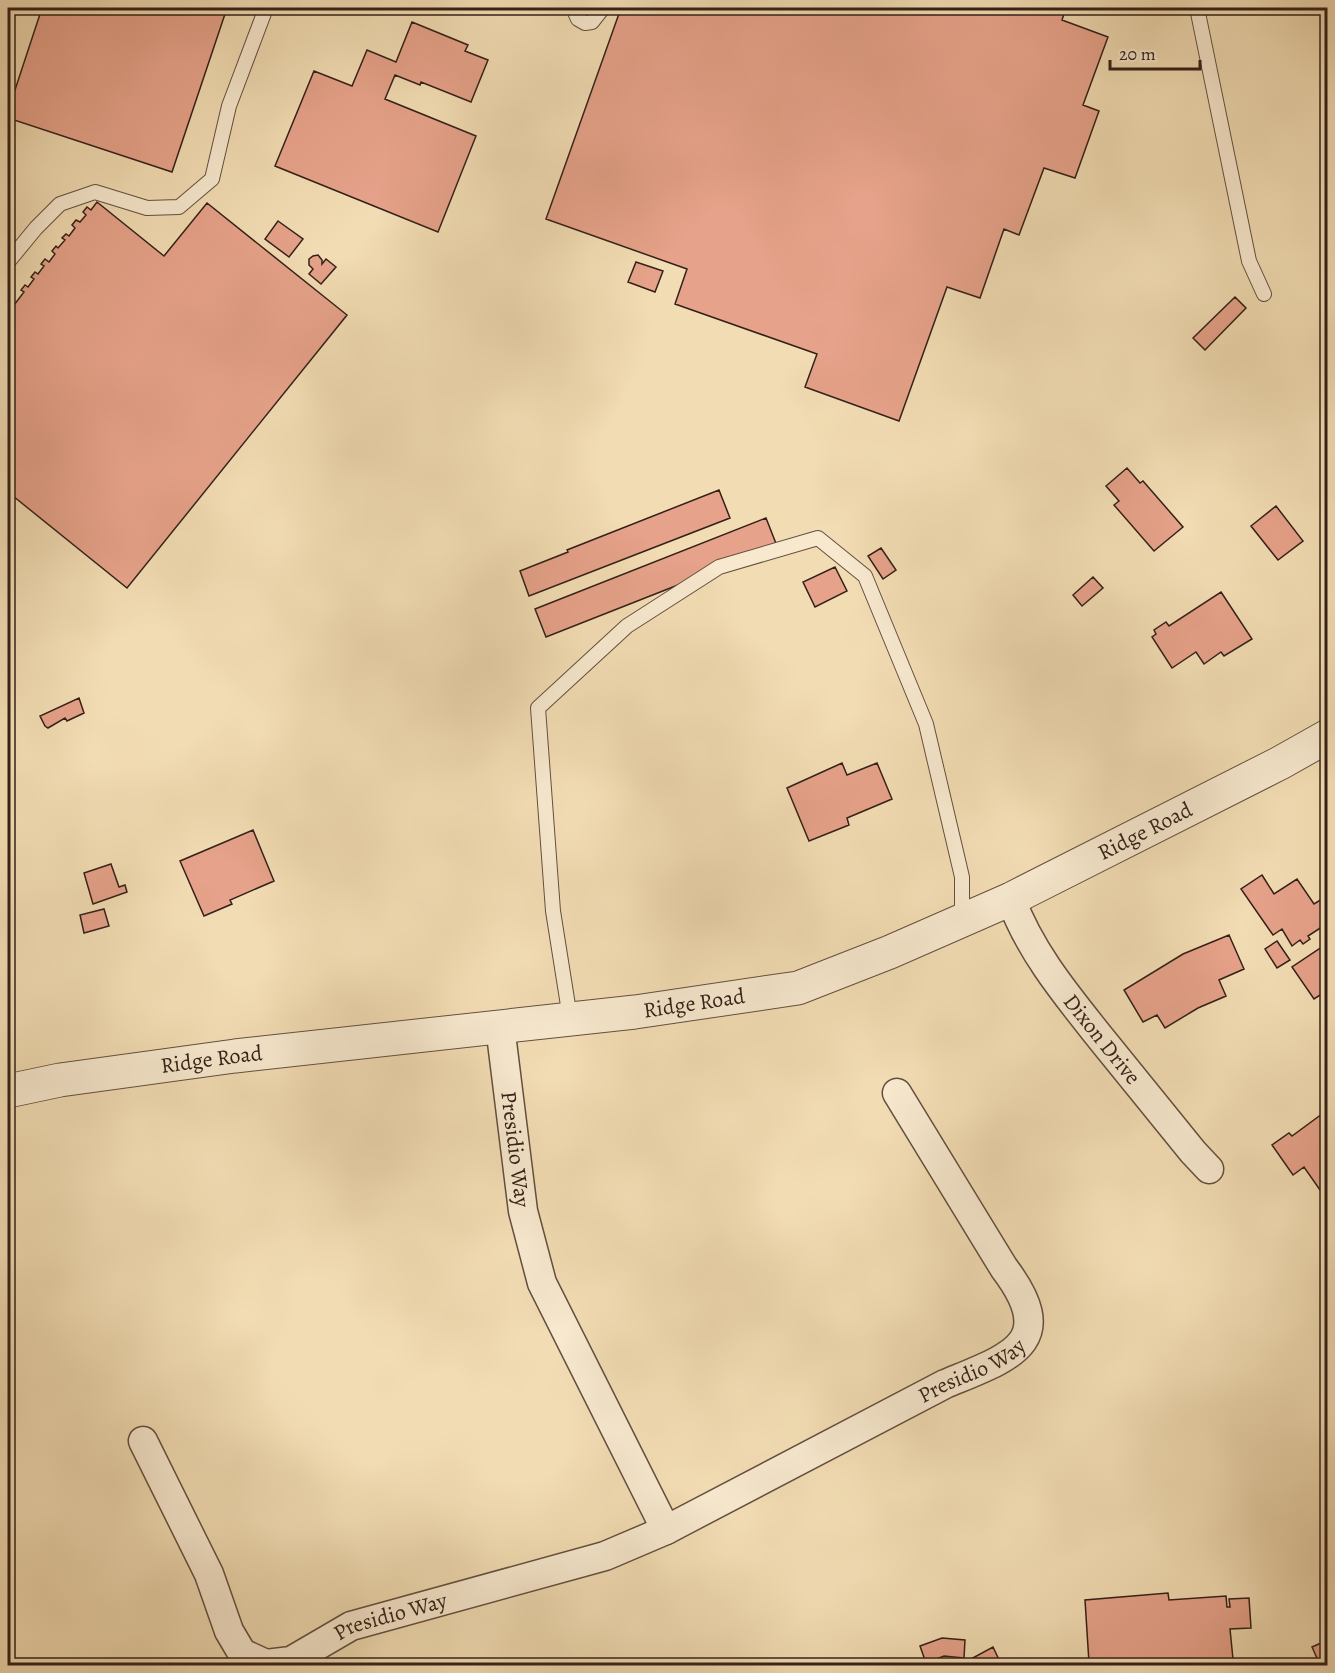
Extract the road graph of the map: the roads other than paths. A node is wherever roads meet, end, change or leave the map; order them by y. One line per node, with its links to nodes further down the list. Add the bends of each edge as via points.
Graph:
1 (266, 8): 5 (lane, via 229,106 212,179 179,207 147,208 95,192 60,204)
2 (573, 8): 3 (lane, via 585,23 592,22)
3 (603, 8)
4 (1197, 8): 6 (lane, via 1249,261)
5 (8, 262)
6 (1264, 294)
7 (1328, 736): 8 (street, Ridge Road)
8 (1011, 899): 9 (street, Ridge Road); 14 (street, Dixon Drive, via 1017,917 1063,991)
9 (962, 920): 10 (street, Ridge Road, via 798,988); 10 (lane, via 962,877 926,724 865,576 818,538 719,567 627,626 538,708 553,911)
10 (570, 1018): 11 (street, Ridge Road)
11 (500, 1026): 12 (street, Ridge Road, via 235,1056); 16 (street, Presidio Way, via 523,1211 542,1283)
12 (8, 1091)
13 (897, 1094): 16 (street, Presidio Way, via 1020,1288 1029,1309 1029,1329 1018,1349 992,1365 945,1384)
14 (1209, 1168)
15 (143, 1441): 16 (street, Presidio Way, via 208,1574 229,1631 242,1653 266,1664 291,1660 351,1626 605,1556)
16 (666, 1530)

